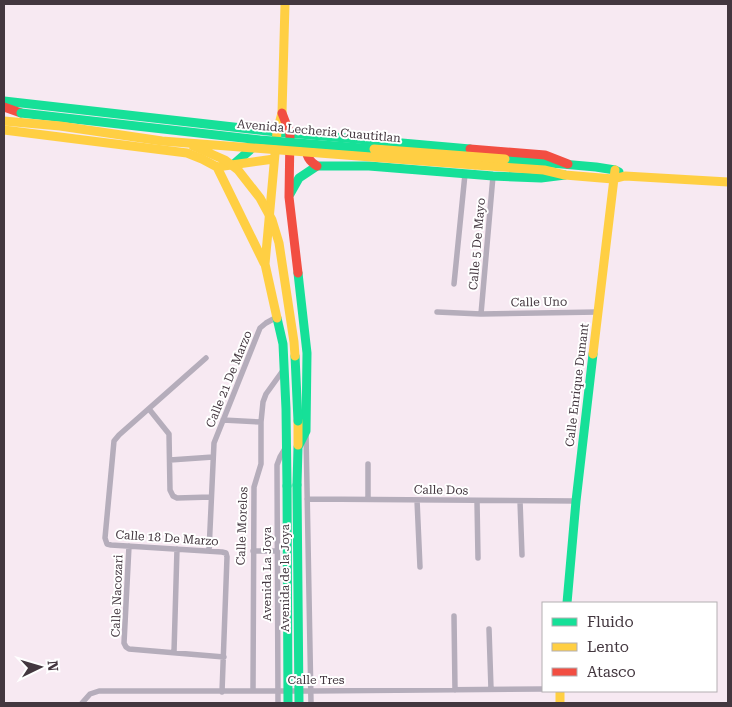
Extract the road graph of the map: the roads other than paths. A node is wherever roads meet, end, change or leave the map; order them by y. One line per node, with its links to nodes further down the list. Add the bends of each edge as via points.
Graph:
1 (285, 4): 4 (main road)
2 (4, 101): 7 (main road)
3 (4, 107): 6 (main road, Avenida Lecheria Cuautitlan, bridge, via 21,113)
4 (282, 113): 9 (main road); 10 (main road)
5 (4, 121): 19 (main road, Avenida Lecheria Cuautitlan, bridge, via 162,142 544,170)
6 (140, 126): 13 (main road, Avenida Lecheria Cuautitlan, bridge, via 260,140); 36 (main road, Avenida de la Joya, bridge, via 225,160 250,183 272,220 279,243 294,342)
7 (248, 129): 9 (main road); 14 (main road, via 252,146)
8 (4, 130): 16 (main road, via 188,153)
9 (277, 132): 10 (main road); 12 (main road)
10 (290, 134): 11 (main road); 22 (main road)
11 (310, 135): 13 (main road, via 545,155); 15 (main road, via 306,154)
12 (274, 159): 14 (main road); 23 (main road)
13 (568, 164): 18 (main road, Avenida Lecheria Cuautitlan)
14 (232, 165): 16 (main road)
15 (317, 166): 17 (main road, via 369,166); 22 (main road, via 299,178)
16 (217, 167): 23 (main road)
17 (466, 174): 20 (main road); 24 (street)
18 (614, 174): 19 (main road); 21 (main road); 26 (main road, Calle Enrique Dunant)
19 (566, 175): 20 (main road, via 541,178)
20 (493, 176): 27 (street, Calle 5 De Mayo)
21 (728, 182)
22 (289, 198): 34 (main road, via 307,353)
23 (265, 264): 28 (main road)
24 (454, 284)
25 (437, 312): 27 (street, Calle Uno)
26 (598, 312): 27 (street, Calle Uno); 46 (main road, Calle Enrique Dunant)
27 (481, 314)
28 (277, 317): 30 (main road); 32 (street, Calle 21 De Marzo, via 260,328)
29 (206, 358): 31 (street)
30 (284, 368): 33 (street, Calle Morelos, via 266,394); 35 (main road)
31 (149, 409): 38 (street, via 169,434); 47 (street, Calle 18 De Marzo, via 114,441 105,538 107,544)
32 (223, 420): 33 (street); 37 (street, Calle 21 De Marzo, via 214,443)
33 (260, 422): 50 (street, Calle Morelos, via 261,464 254,487)
34 (306, 431): 36 (main road); 41 (street)
35 (286, 450): 51 (street, Avenida La Joya, via 277,465); 69 (main road, Avenida de la Joya, bridge)
36 (298, 450): 70 (main road, Avenida de la Joya, bridge)
37 (213, 458): 38 (street); 40 (street, Calle 21 De Marzo)
38 (170, 460): 40 (street, via 172,496)
39 (368, 464): 42 (street)
40 (211, 498): 49 (street, Calle 21 De Marzo)
41 (307, 499): 42 (street, Calle Dos); 65 (street)
42 (368, 499): 43 (street, Calle Dos)
43 (418, 500): 44 (street, Calle Dos); 54 (street)
44 (477, 500): 45 (street, Calle Dos); 53 (street)
45 (520, 501): 46 (street, Calle Dos); 52 (street)
46 (576, 501): 55 (main road, Calle Enrique Dunant)
47 (129, 546): 48 (street, Calle 18 De Marzo); 58 (street, Calle Nacozari, via 124,643 129,649)
48 (178, 549): 49 (street, Calle 18 De Marzo); 58 (street)
49 (209, 551): 59 (street, Calle 18 De Marzo, via 226,553 227,557)
50 (253, 551): 51 (street); 64 (street, Calle Morelos)
51 (277, 552): 62 (street, Avenida La Joya)
52 (522, 555)
53 (478, 558)
54 (420, 566)
55 (567, 602)
56 (454, 616): 63 (street)
57 (488, 629): 61 (street)
58 (174, 652): 59 (street)
59 (224, 656): 66 (street)
60 (542, 688): 61 (street, Calle Tres)
61 (491, 689): 63 (street, Calle Tres)
62 (277, 690): 64 (street, Calle Tres); 65 (street, Calle Tres); 68 (street, Avenida La Joya)
63 (454, 690): 65 (street, Calle Tres)
64 (253, 691): 66 (street, Calle Tres)
65 (311, 691): 71 (street)
66 (222, 692): 67 (street, Calle Tres, via 99,691 90,694)
67 (82, 703)
68 (278, 703)
69 (288, 703)
70 (299, 703)
71 (311, 703)

